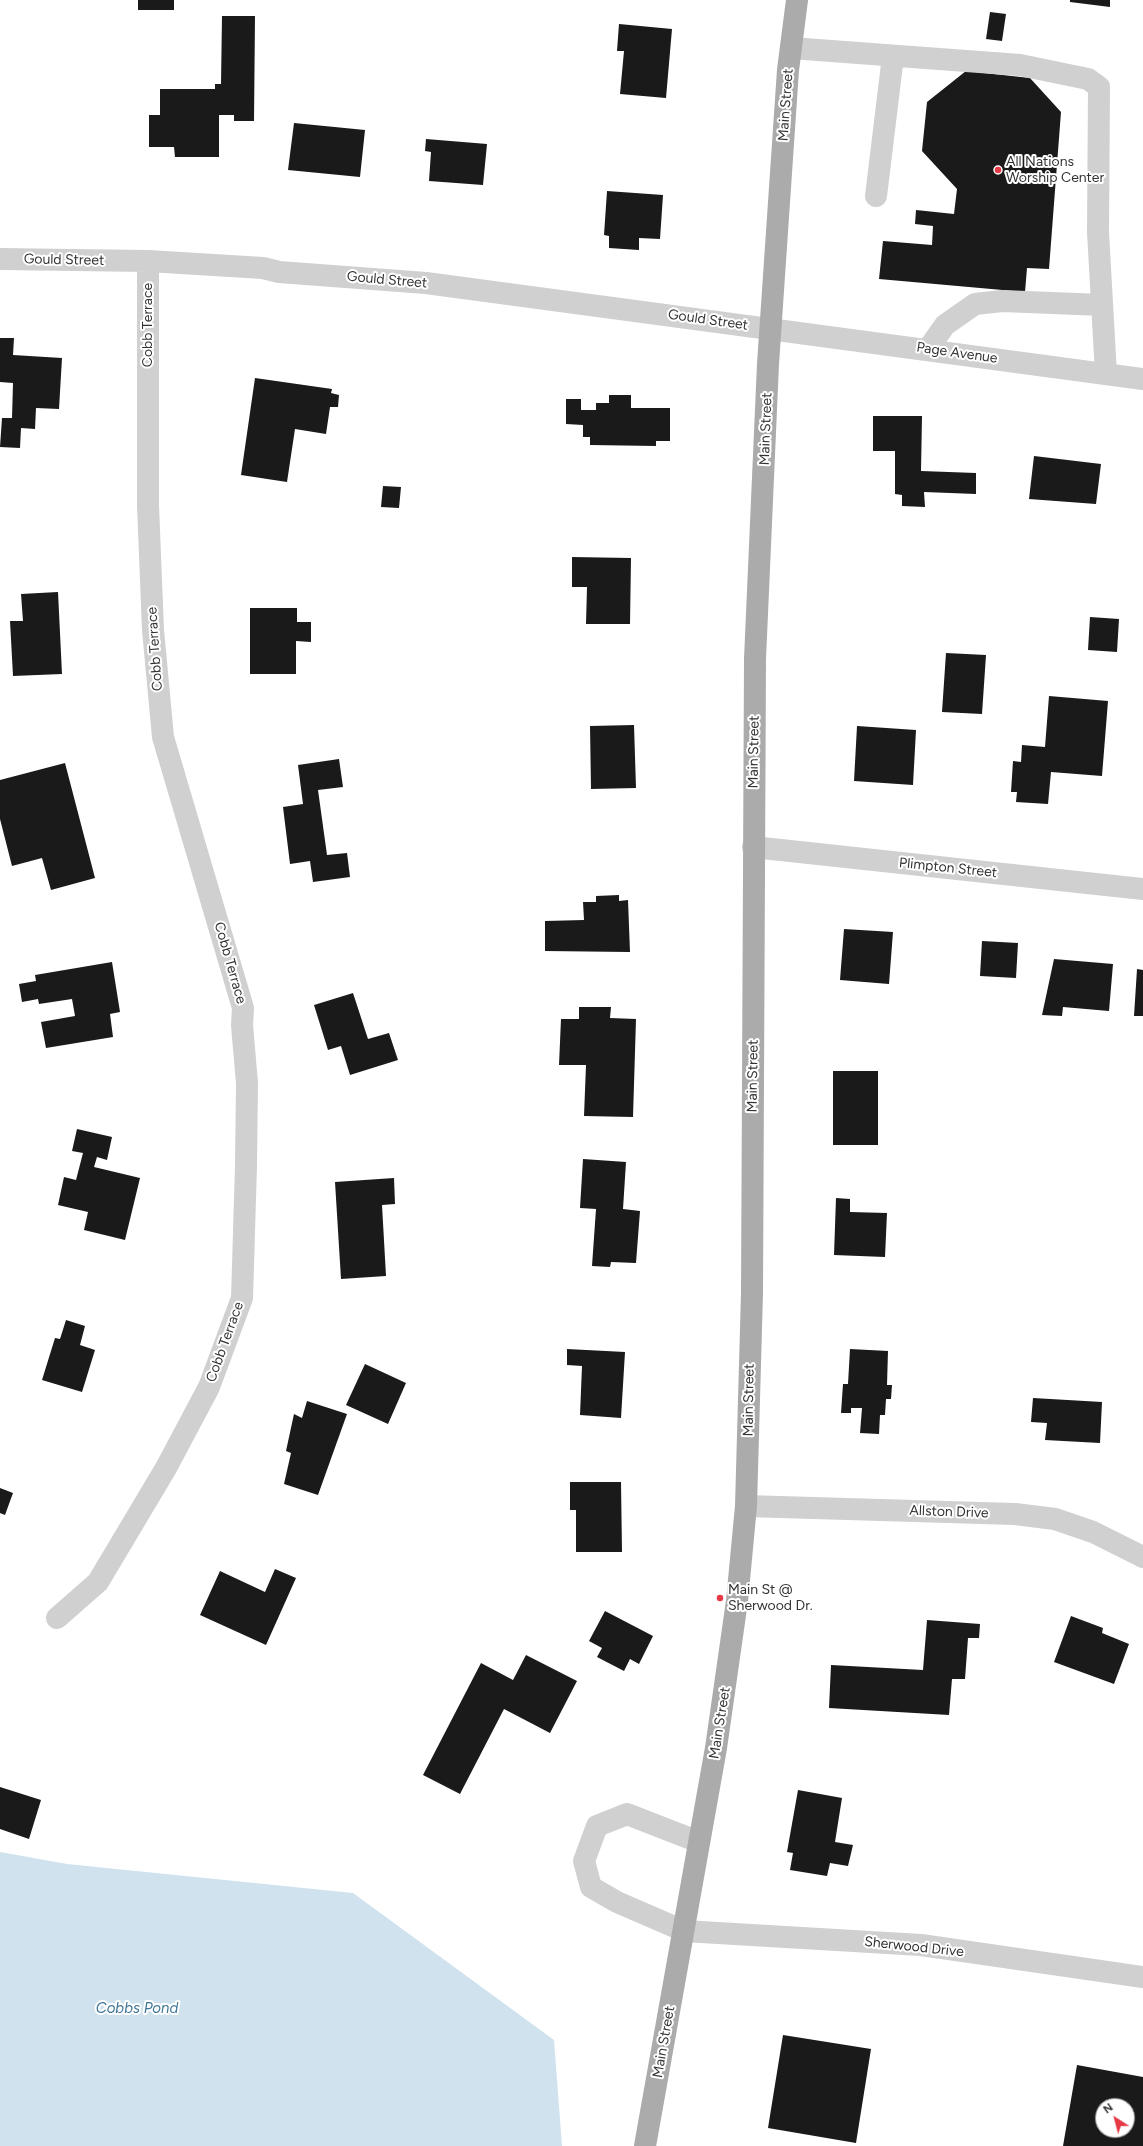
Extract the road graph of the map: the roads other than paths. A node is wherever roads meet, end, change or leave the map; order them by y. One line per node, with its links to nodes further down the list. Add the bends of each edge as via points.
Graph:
1 (796, 0): 2 (main road, Main Street)
2 (791, 48): 3 (street); 8 (main road, Main Street)
3 (893, 56): 4 (street); 7 (street, via 1020,65 1088,79 1099,87 1098,232)
4 (876, 196)
5 (0, 259): 6 (street, Gould Street)
6 (148, 261): 8 (street, Gould Street, via 263,268 279,272 426,283); 16 (street, Cobb Terrace, via 148,505 153,630 163,737 243,1008 247,1084 242,1298 209,1387 166,1468 98,1582)
7 (1102, 305): 9 (street, via 1002,301 975,304 945,325); 10 (street)
8 (771, 328): 9 (street, Page Avenue); 12 (main road, Main Street, via 755,659)
9 (928, 349): 10 (street, Page Avenue)
10 (1106, 374): 11 (street, Page Avenue)
11 (1143, 379)
12 (753, 847): 13 (street, Plimpton Street); 14 (main road, Main Street, via 752,1293)
13 (1143, 888)
14 (746, 1506): 15 (street, Allston Drive, via 1015,1514 1055,1519 1093,1532); 17 (main road, Main Street, via 729,1664)
15 (1143, 1557)
16 (57, 1618)
17 (699, 1842): 18 (main road, Main Street); 18 (street, via 627,1814 597,1826 584,1861 591,1887 617,1902)
18 (684, 1932): 19 (street, Sherwood Drive, via 921,1945); 20 (main road, Main Street)
19 (1143, 1978)
20 (645, 2143)

